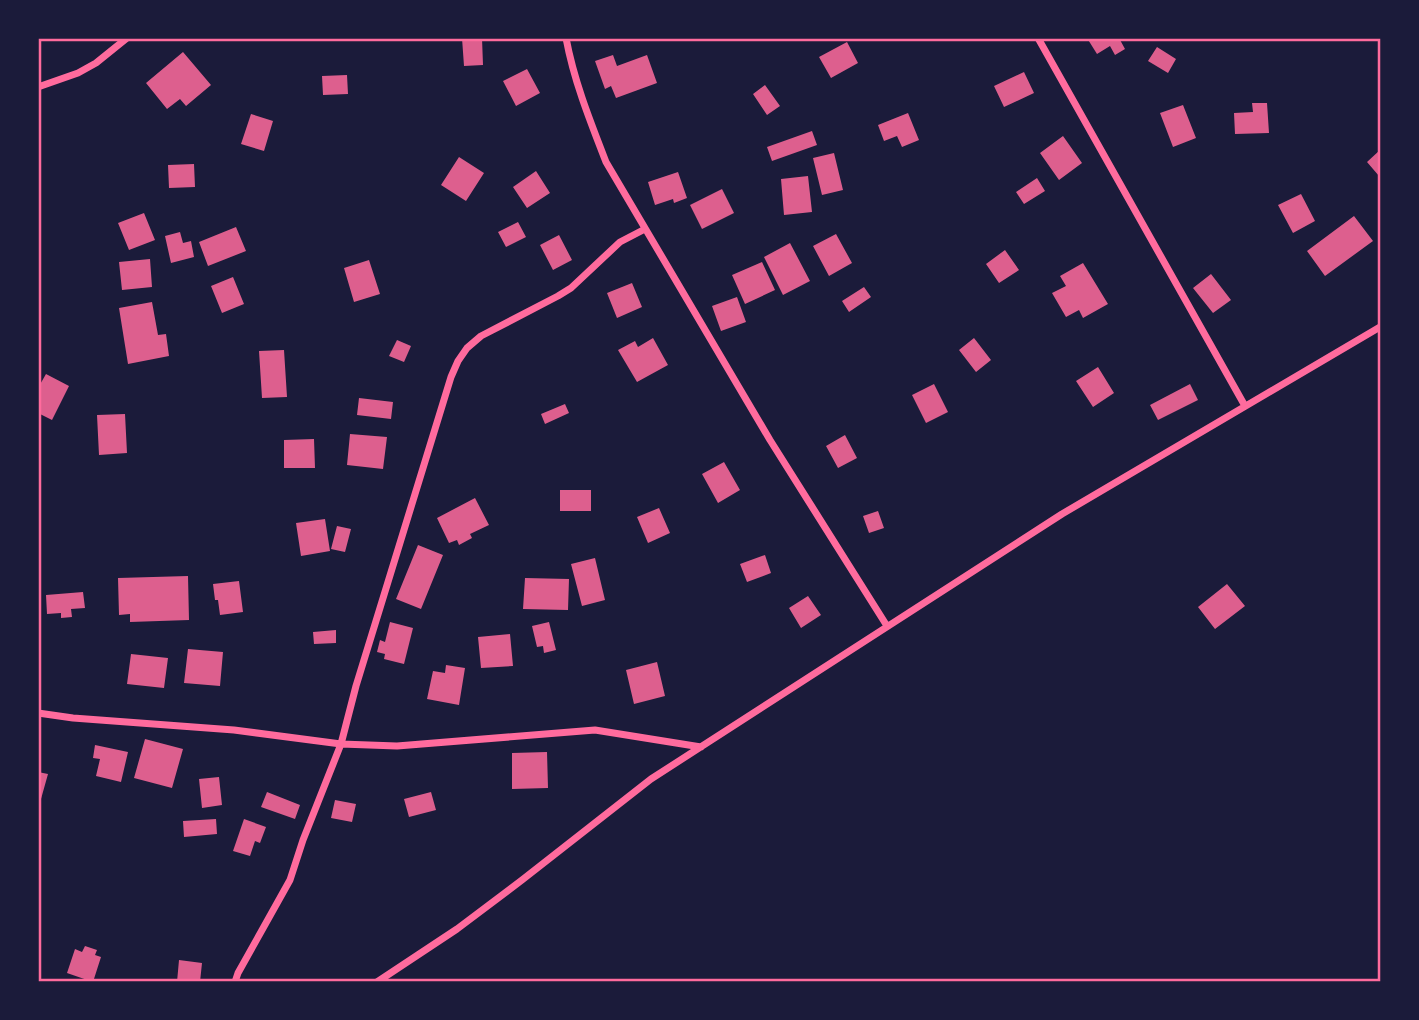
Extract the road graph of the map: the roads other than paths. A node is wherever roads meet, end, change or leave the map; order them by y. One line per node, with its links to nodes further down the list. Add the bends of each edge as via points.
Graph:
1 (127, 38): 4 (street, via 78,73)
2 (566, 38): 5 (street, via 580,93 606,162)
3 (1038, 38): 7 (street)
4 (38, 87)
5 (645, 229): 8 (street); 10 (street, via 620,242 571,288 481,336 458,361)
6 (1381, 327): 7 (street)
7 (1245, 406): 8 (street, via 1062,514)
8 (887, 626): 11 (street)
9 (38, 713): 10 (street)
10 (341, 744): 11 (street, via 397,747 595,730); 12 (street, via 290,880)
11 (701, 747): 13 (street, via 651,779 457,929)
12 (235, 982)
13 (377, 982)

